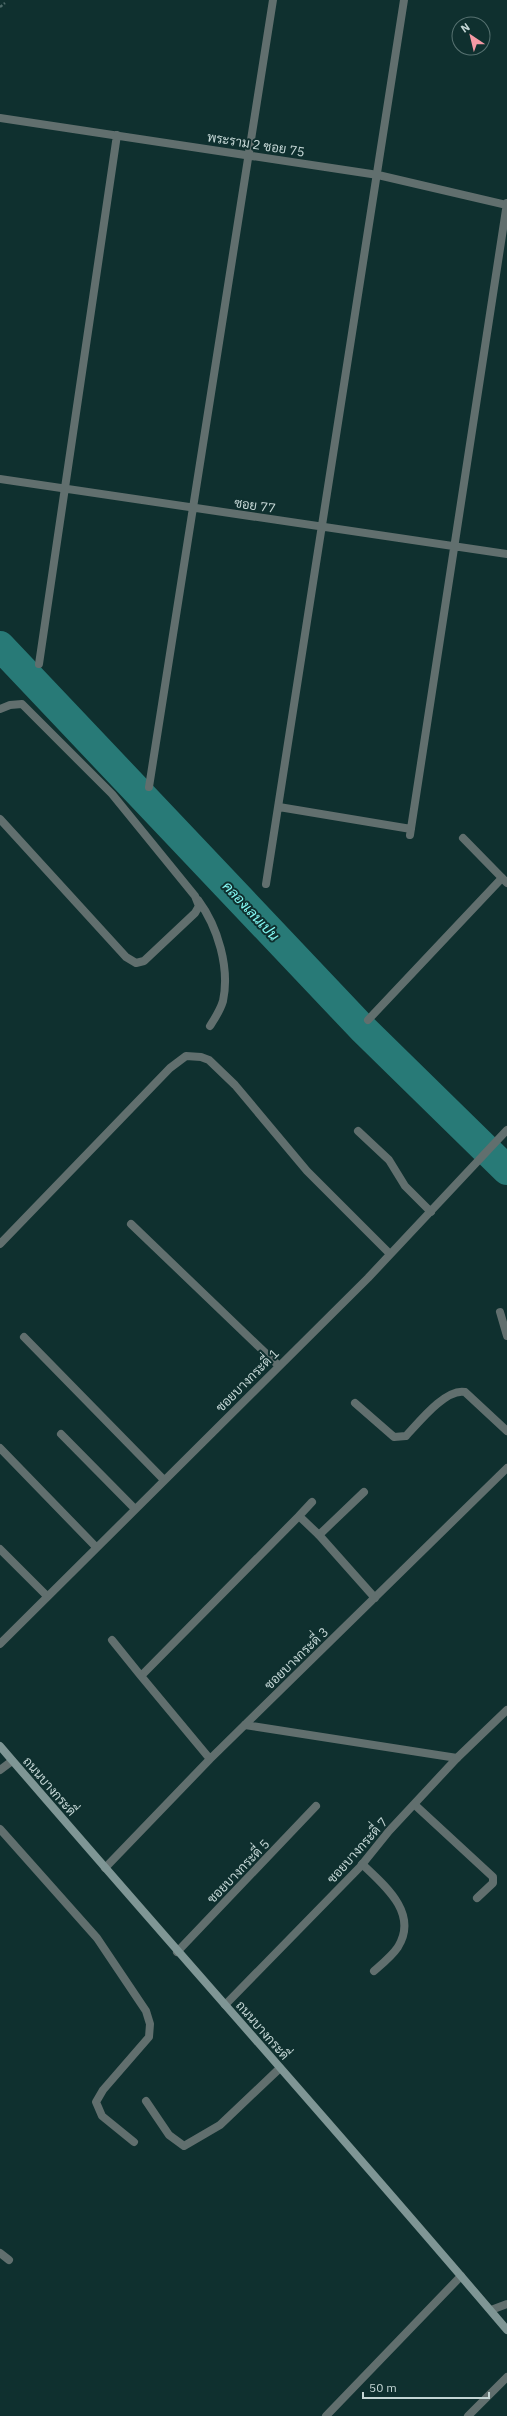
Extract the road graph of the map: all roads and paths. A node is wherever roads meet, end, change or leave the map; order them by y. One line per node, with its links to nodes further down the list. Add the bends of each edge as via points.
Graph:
1 (273, 0): 7 (street)
2 (404, 0): 8 (street)
3 (0, 2): 4 (path, via 5,3)
4 (0, 7)
5 (0, 118): 6 (street, พระราม 2 ซอย 75)
6 (117, 135): 7 (street, พระราม 2 ซอย 75); 11 (street)
7 (249, 155): 8 (street, พระราม 2 ซอย 75); 12 (street)
8 (378, 174): 9 (street, พระราม 2 ซอย 75); 13 (street)
9 (507, 204): 14 (street)
10 (0, 479): 11 (street, ซอย 77)
11 (65, 489): 12 (street, ซอย 77); 16 (street)
12 (193, 508): 13 (street, ซอย 77); 18 (street)
13 (323, 527): 14 (street, ซอย 77); 19 (street)
14 (455, 546): 15 (street, ซอย 77); 19 (street, via 411,832)
15 (507, 554)
16 (39, 664)
17 (0, 709): 24 (street, via 22,704 112,794)
18 (149, 787)
19 (279, 806): 23 (street)
20 (0, 819): 24 (street, via 126,958 136,963 144,961 195,913 199,906)
21 (463, 838): 22 (street)
22 (504, 880): 25 (street)
23 (266, 884)
24 (195, 896): 26 (street, via 213,925 224,973 222,1002)
25 (368, 1020)
26 (210, 1026)
27 (507, 1130): 29 (street, ซอยบางกระดี่ 1)
28 (358, 1131): 29 (street, via 388,1160 405,1186)
29 (431, 1212): 32 (street, ซอยบางกระดี่ 1)
30 (131, 1224): 36 (street)
31 (0, 1244): 32 (street, via 170,1068 181,1059 193,1055 208,1060 235,1085 307,1171)
32 (390, 1254): 36 (street, ซอยบางกระดี่ 1)
33 (500, 1312): 34 (street)
34 (507, 1336)
35 (24, 1337): 42 (street)
36 (279, 1366): 42 (street, ซอยบางกระดี่ 1)
37 (355, 1402): 38 (street, via 394,1438 399,1438 406,1436 447,1396 457,1390 465,1392)
38 (507, 1431)
39 (61, 1434): 45 (street)
40 (0, 1448): 48 (street)
41 (507, 1468): 51 (street, ซอยบางกระดี่ 3)
42 (164, 1480): 45 (street, ซอยบางกระดี่ 1)
43 (364, 1492): 47 (street)
44 (312, 1502): 46 (street)
45 (135, 1509): 48 (street, ซอยบางกระดี่ 1)
46 (298, 1516): 47 (street); 54 (street)
47 (319, 1535): 51 (street)
48 (96, 1547): 50 (street, ซอยบางกระดี่ 1)
49 (0, 1549): 50 (street)
50 (47, 1596): 53 (street, ซอยบางกระดี่ 1)
51 (375, 1598): 56 (street, ซอยบางกระดี่ 3)
52 (112, 1640): 54 (street)
53 (0, 1644)
54 (141, 1676): 59 (street)
55 (507, 1710): 58 (street, ซอยบางกระดี่ 7)
56 (245, 1725): 58 (street); 59 (street, ซอยบางกระดี่ 3)
57 (0, 1746): 60 (street, ถนนบางกระดี่)
58 (457, 1758): 62 (street, ซอยบางกระดี่ 7)
59 (210, 1759): 66 (street, ซอยบางกระดี่ 3)
60 (12, 1761): 61 (street); 66 (street, ถนนบางกระดี่)
61 (0, 1770)
62 (415, 1805): 65 (street, ซอยบางกระดี่ 7, via 388,1831); 67 (street, via 493,1877 493,1883)
63 (316, 1806): 68 (street, ซอยบางกระดี่ 5)
64 (0, 1829): 73 (street, via 97,1938 146,2011 150,2024 149,2037 103,2090 96,2102 102,2116)
65 (362, 1864): 69 (street, via 386,1887 405,1919 398,1948); 70 (street, ซอยบางกระดี่ 7)
66 (105, 1868): 68 (street, ถนนบางกระดี่)
67 (477, 1898)
68 (178, 1952): 70 (street, ถนนบางกระดี่)
69 (374, 1971)
70 (225, 2006): 71 (street, ถนนบางกระดี่)
71 (280, 2068): 72 (street, via 220,2125 184,2146 169,2135); 76 (street, ถนนบางกระดี่)
72 (146, 2101)
73 (134, 2142)
74 (0, 2253): 75 (street)
75 (8, 2260)
76 (461, 2276): 78 (street, ถนนบางกระดี่); 81 (street)
77 (507, 2304): 78 (street)
78 (491, 2310): 79 (street, ถนนบางกระดี่)
79 (507, 2330)
80 (507, 2377): 82 (street)
81 (327, 2416)
82 (468, 2416)

